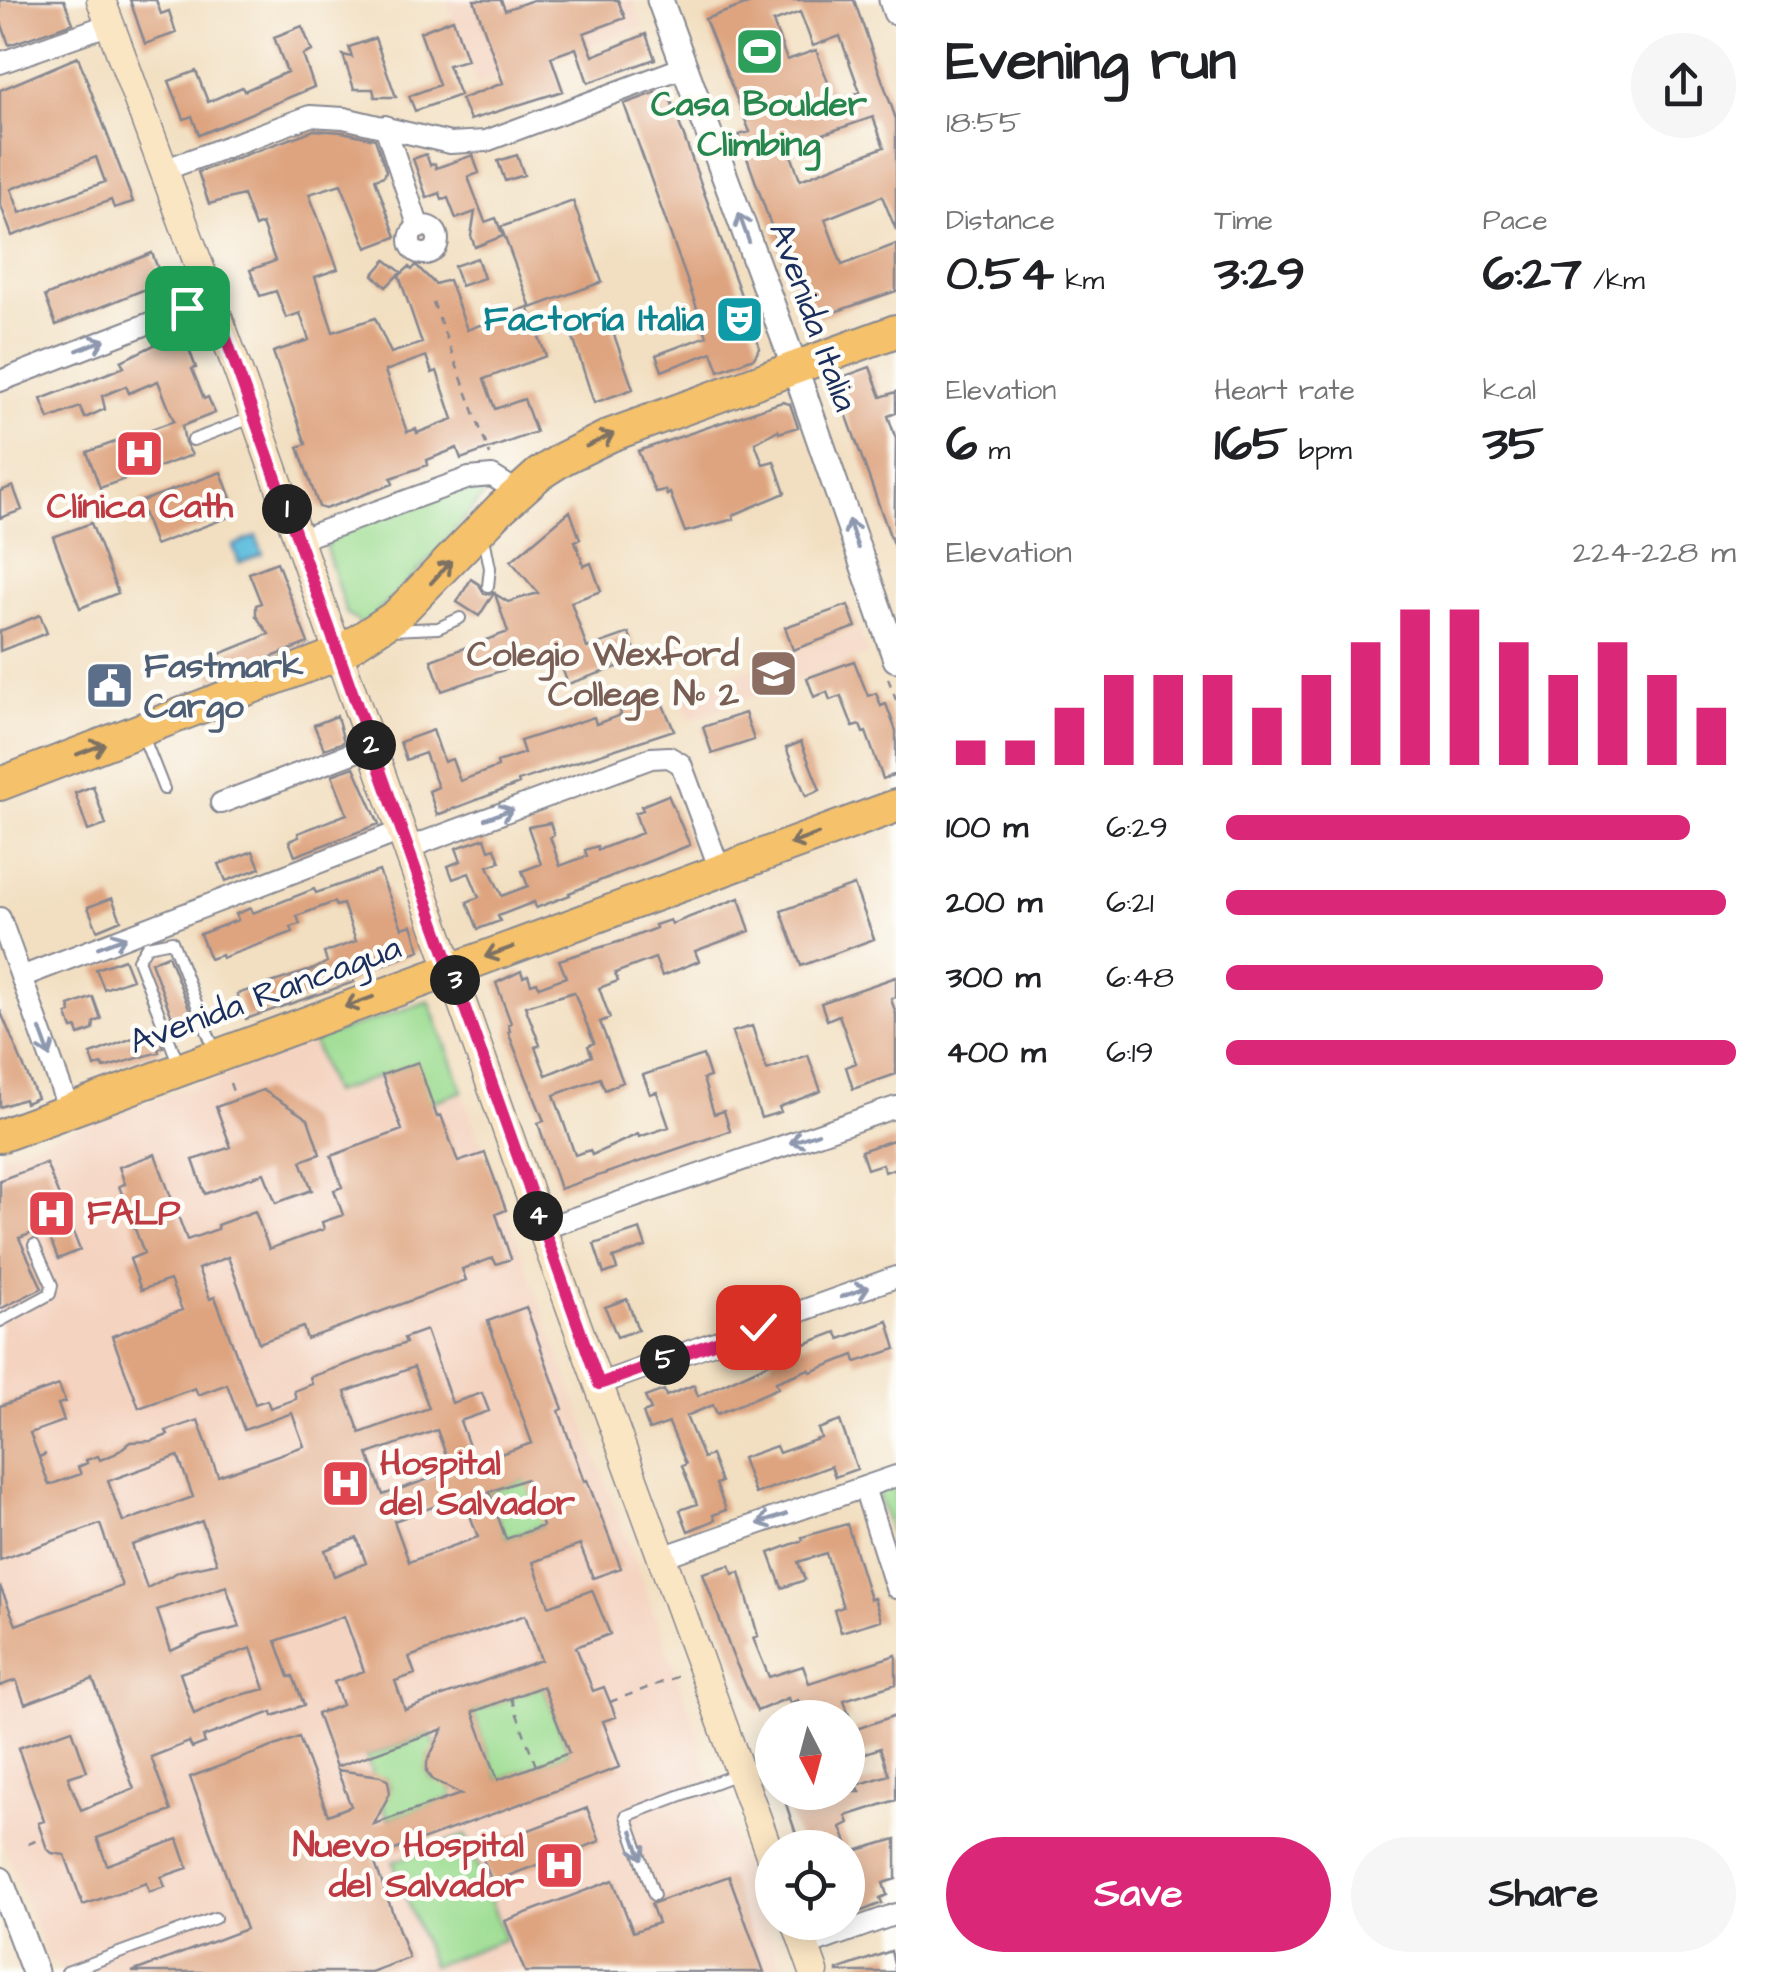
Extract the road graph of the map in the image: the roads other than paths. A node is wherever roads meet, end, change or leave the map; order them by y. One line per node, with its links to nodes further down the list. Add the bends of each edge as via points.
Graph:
1 (660, 0): 6 (street, Avenida Italia)
2 (892, 0): 4 (street)
3 (106, 12): 5 (street); 8 (main road)
4 (896, 12)
5 (0, 63)
6 (684, 67): 7 (street, via 486,141 450,143); 12 (street, Avenida Italia, one-way to 6)
7 (384, 126): 8 (street, via 310,116); 9 (street)
8 (164, 170): 10 (main road)
9 (418, 228)
10 (212, 299): 13 (street, one-way to 10); 14 (main road)
11 (896, 331): 12 (main road)
12 (795, 369): 16 (main road, one-way to 12, via 611,434); 23 (street, Avenida Italia, one-way to 12)
13 (0, 381)
14 (255, 417): 15 (lane); 18 (main road)
15 (193, 440)
16 (518, 492): 17 (main road); 18 (street, via 492,476 470,478)
17 (482, 527): 19 (lane); 21 (main road, one-way to 17)
18 (298, 540): 22 (main road)
19 (488, 586)
20 (460, 618): 21 (lane, via 428,630)
21 (380, 630): 22 (main road)
22 (338, 654): 24 (main road); 25 (main road)
23 (896, 659)
24 (140, 730): 26 (main road, one-way to 24); 27 (lane)
25 (371, 746): 28 (street); 30 (main road)
26 (0, 784)
27 (164, 789)
28 (221, 803)
29 (896, 806): 31 (main road, Avenida Rancagua, one-way to 31)
30 (405, 840): 31 (street, one-way to 31, via 669,757 681,764); 33 (street, one-way to 30); 34 (main road)
31 (720, 870): 34 (main road, Avenida Rancagua, one-way to 34)
32 (0, 918): 33 (street)
33 (12, 966): 38 (street, one-way to 38)
34 (451, 969): 36 (main road, Avenida Rancagua, one-way to 36); 40 (main road)
35 (180, 1068): 36 (main road, Avenida Rancagua); 36 (lane, via 138,960 147,946 172,941); 38 (main road, Avenida Rancagua)
36 (223, 1069)
37 (896, 1106): 40 (street, one-way to 40)
38 (69, 1110): 39 (main road, Avenida Rancagua)
39 (0, 1136)
40 (542, 1228): 44 (main road)
41 (34, 1245): 43 (lane, via 52,1284 50,1294)
42 (896, 1278): 44 (street, one-way to 42)
43 (0, 1321)
44 (599, 1384): 48 (main road)
45 (896, 1476): 46 (street)
46 (864, 1487): 47 (street); 48 (street, one-way to 48)
47 (891, 1556): 49 (street)
48 (662, 1557): 50 (main road)
49 (896, 1588)
50 (740, 1773): 51 (main road); 53 (lane, one-way to 53, via 626,1816)
51 (761, 1830)
52 (0, 1880): 57 (street)
53 (654, 1895)
54 (896, 1914): 56 (street)
55 (215, 1918): 58 (lane)
56 (804, 1947)
57 (35, 1972)
58 (67, 1972)

